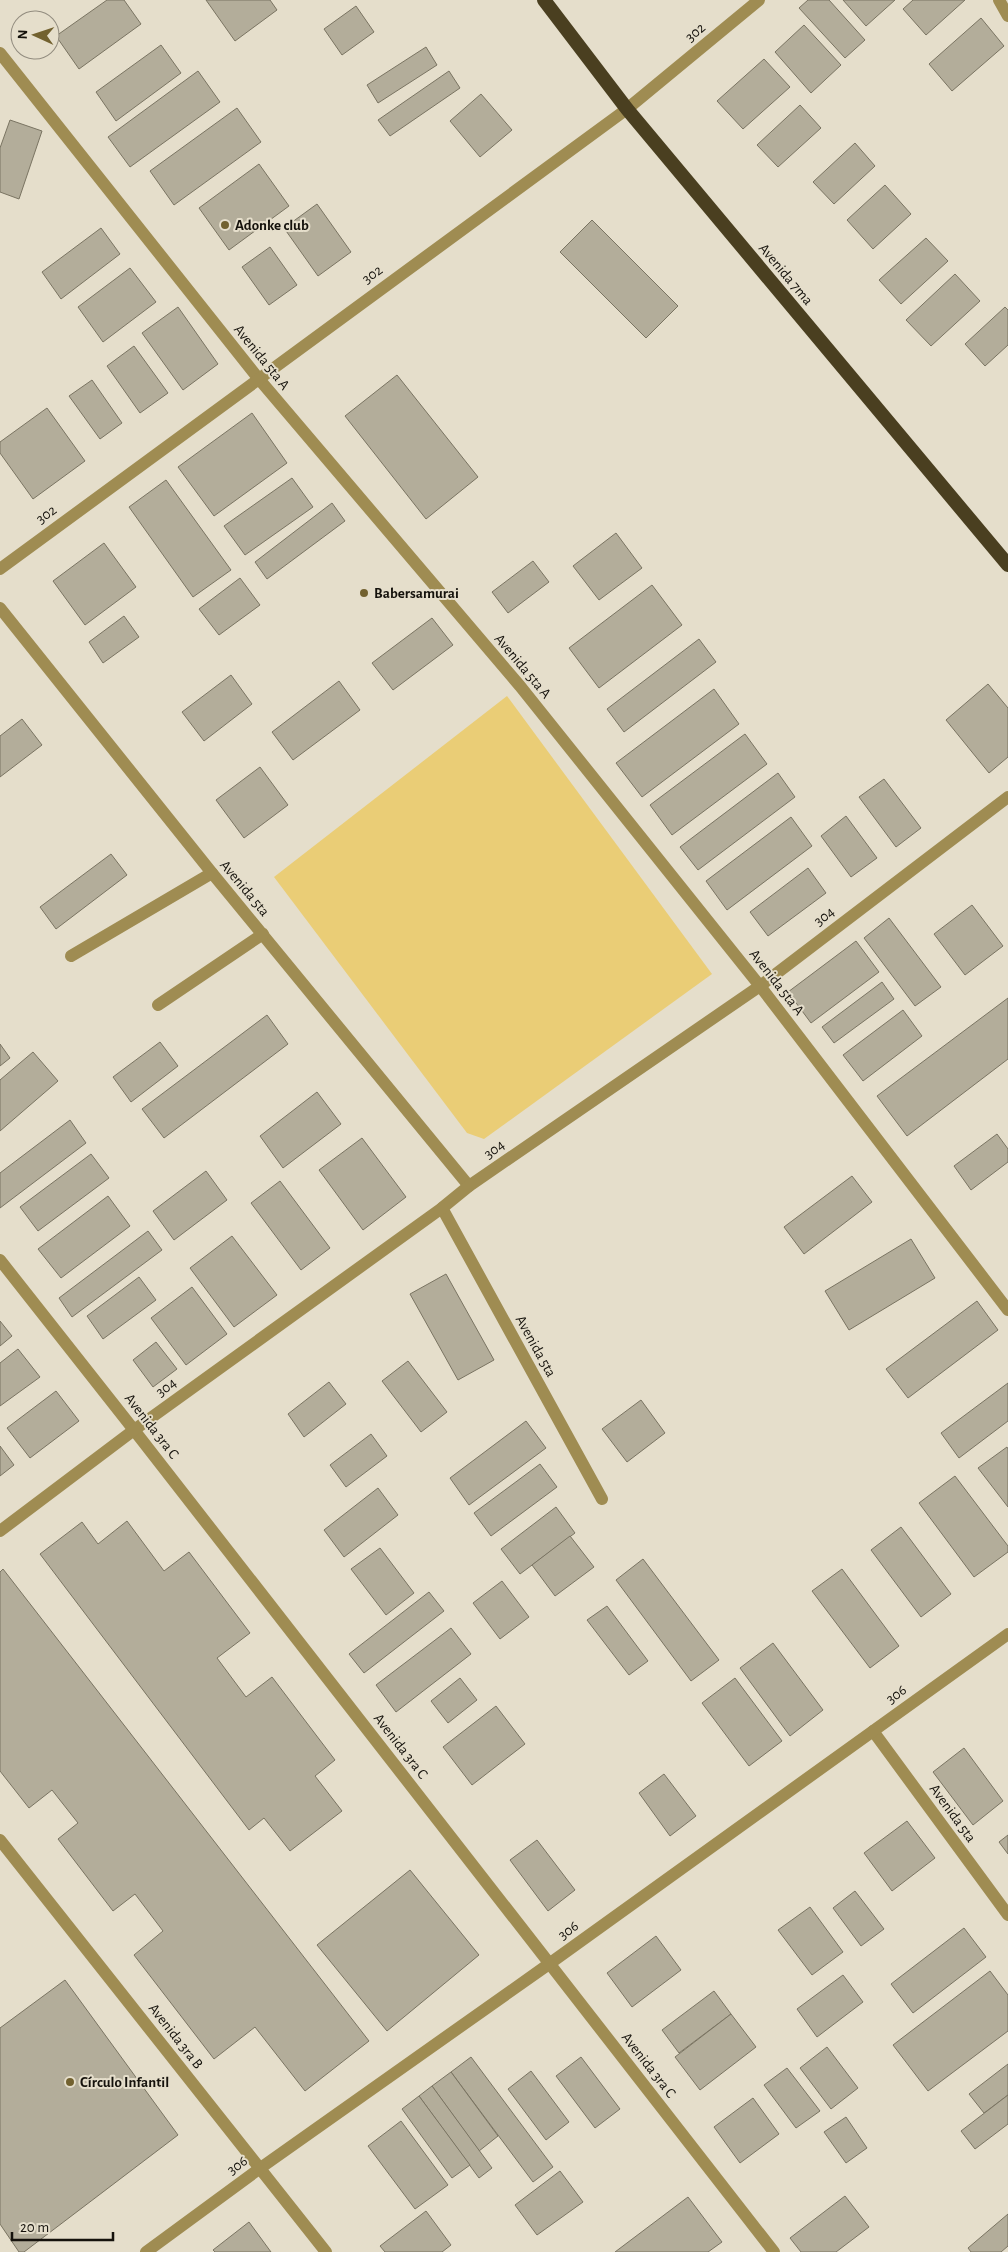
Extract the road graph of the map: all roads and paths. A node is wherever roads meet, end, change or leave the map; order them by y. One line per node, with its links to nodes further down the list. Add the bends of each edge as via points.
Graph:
1 (544, 0): 6 (highway, Avenida 7ma)
2 (759, 0): 6 (street, 302)
3 (999, 0): 4 (street)
4 (1008, 16)
5 (0, 53): 7 (street, Avenida 5ta A)
6 (627, 109): 7 (street, 302); 8 (highway, Avenida 7ma)
7 (258, 378): 9 (street, 302); 15 (street, Avenida 5ta A, via 520,686)
8 (1008, 565)
9 (0, 568)
10 (0, 608): 12 (street, Avenida 5ta)
11 (1008, 798): 15 (street, 304)
12 (212, 873): 13 (street, Avenida 5ta); 14 (street)
13 (263, 934): 16 (street); 17 (street, Avenida 5ta)
14 (71, 956)
15 (760, 986): 17 (street, 304); 20 (street, Avenida 5ta A)
16 (158, 1005)
17 (470, 1186): 18 (street, 304)
18 (442, 1208): 21 (street, 304); 22 (street, Avenida 5ta)
19 (0, 1260): 21 (street, Avenida 3ra C)
20 (1008, 1310)
21 (134, 1430): 23 (street, 304); 28 (street, Avenida 3ra C)
22 (602, 1499)
23 (0, 1531)
24 (1008, 1634): 25 (street, 306)
25 (872, 1731): 27 (street, Avenida 5ta); 28 (street, 306)
26 (0, 1840): 29 (street, Avenida 3ra B)
27 (1008, 1915)
28 (549, 1964): 29 (street, 306); 32 (street, Avenida 3ra C)
29 (259, 2169): 30 (street, 306); 31 (street, Avenida 3ra B)
30 (146, 2252)
31 (326, 2252)
32 (774, 2252)

